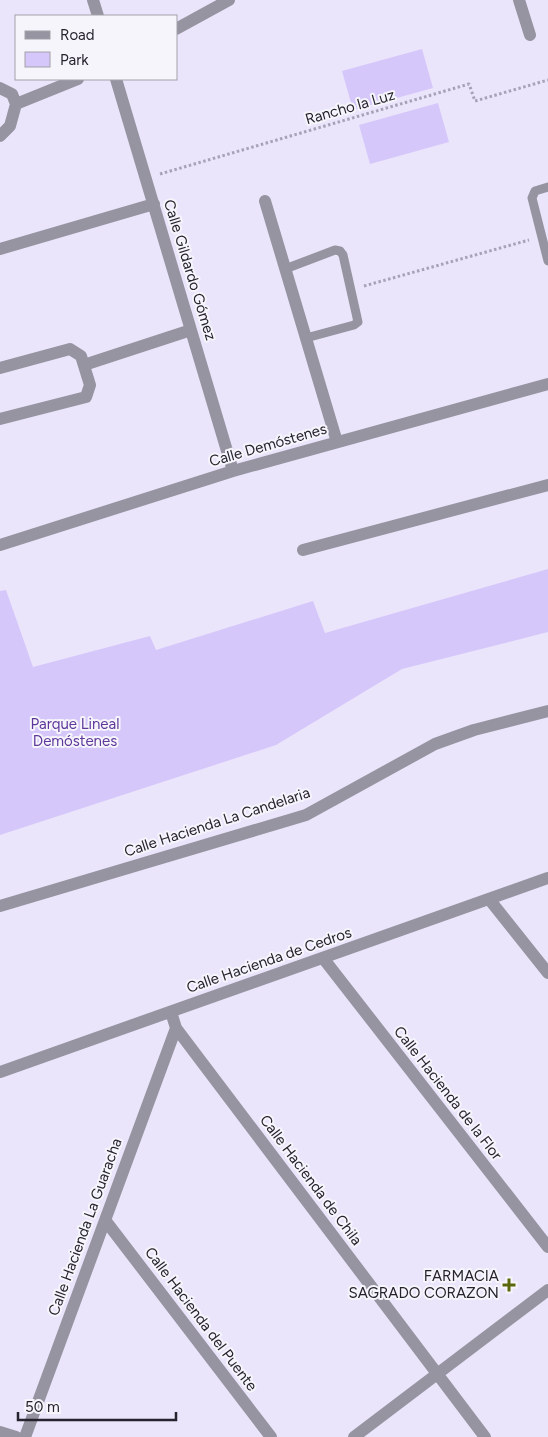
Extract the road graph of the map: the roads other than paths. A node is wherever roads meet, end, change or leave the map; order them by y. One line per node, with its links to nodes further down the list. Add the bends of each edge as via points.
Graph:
1 (93, 0): 4 (street)
2 (229, 0): 5 (street)
3 (520, 0): 6 (street)
4 (98, 15)
5 (178, 29)
6 (530, 35)
7 (76, 80): 10 (street)
8 (116, 80): 14 (street, Calle Gildardo Gómez)
9 (0, 88): 10 (street, via 12,94)
10 (16, 104): 11 (street, via 10,126)
11 (0, 136)
12 (548, 187): 16 (lane, via 532,193)
13 (265, 201): 17 (street)
14 (154, 204): 15 (street); 18 (street, Calle Gildardo Gómez)
15 (0, 249)
16 (548, 261)
17 (285, 269): 19 (street); 19 (lane, via 338,250 343,255 358,316 356,324)
18 (191, 330): 20 (street); 25 (street, Calle Gildardo Gómez)
19 (306, 338): 24 (street)
20 (84, 365): 21 (street, via 79,353 70,349); 23 (street, via 90,385 86,397)
21 (0, 368)
22 (548, 384): 24 (street, Calle Demóstenes)
23 (0, 419)
24 (337, 442): 25 (street, Calle Demóstenes)
25 (233, 471): 27 (street, Calle Demóstenes)
26 (548, 485): 28 (street)
27 (0, 545)
28 (303, 550)
29 (548, 710): 32 (street, Calle Hacienda La Candelaria, via 435,744 306,815)
30 (548, 878): 31 (street, Calle Hacienda de Cedros)
31 (488, 899): 33 (street, Calle Hacienda de Cedros); 34 (street)
32 (0, 906)
33 (323, 958): 35 (street, Calle Hacienda de Cedros); 39 (street, Calle Hacienda de la Flor)
34 (548, 973)
35 (171, 1012): 36 (street, Calle Hacienda de Chila); 37 (street, Calle Hacienda de Cedros)
36 (176, 1028): 38 (street, Calle Hacienda La Guaracha); 41 (street, Calle Hacienda de Chila)
37 (0, 1072)
38 (105, 1220): 44 (street, Calle Hacienda La Guaracha); 45 (street, Calle Hacienda del Puente)
39 (548, 1247)
40 (548, 1290): 41 (street)
41 (437, 1375): 46 (street); 47 (street, Calle Hacienda de Chila)
42 (0, 1432): 43 (street)
43 (16, 1437)
44 (25, 1437)
45 (271, 1437)
46 (354, 1437)
47 (485, 1437)

